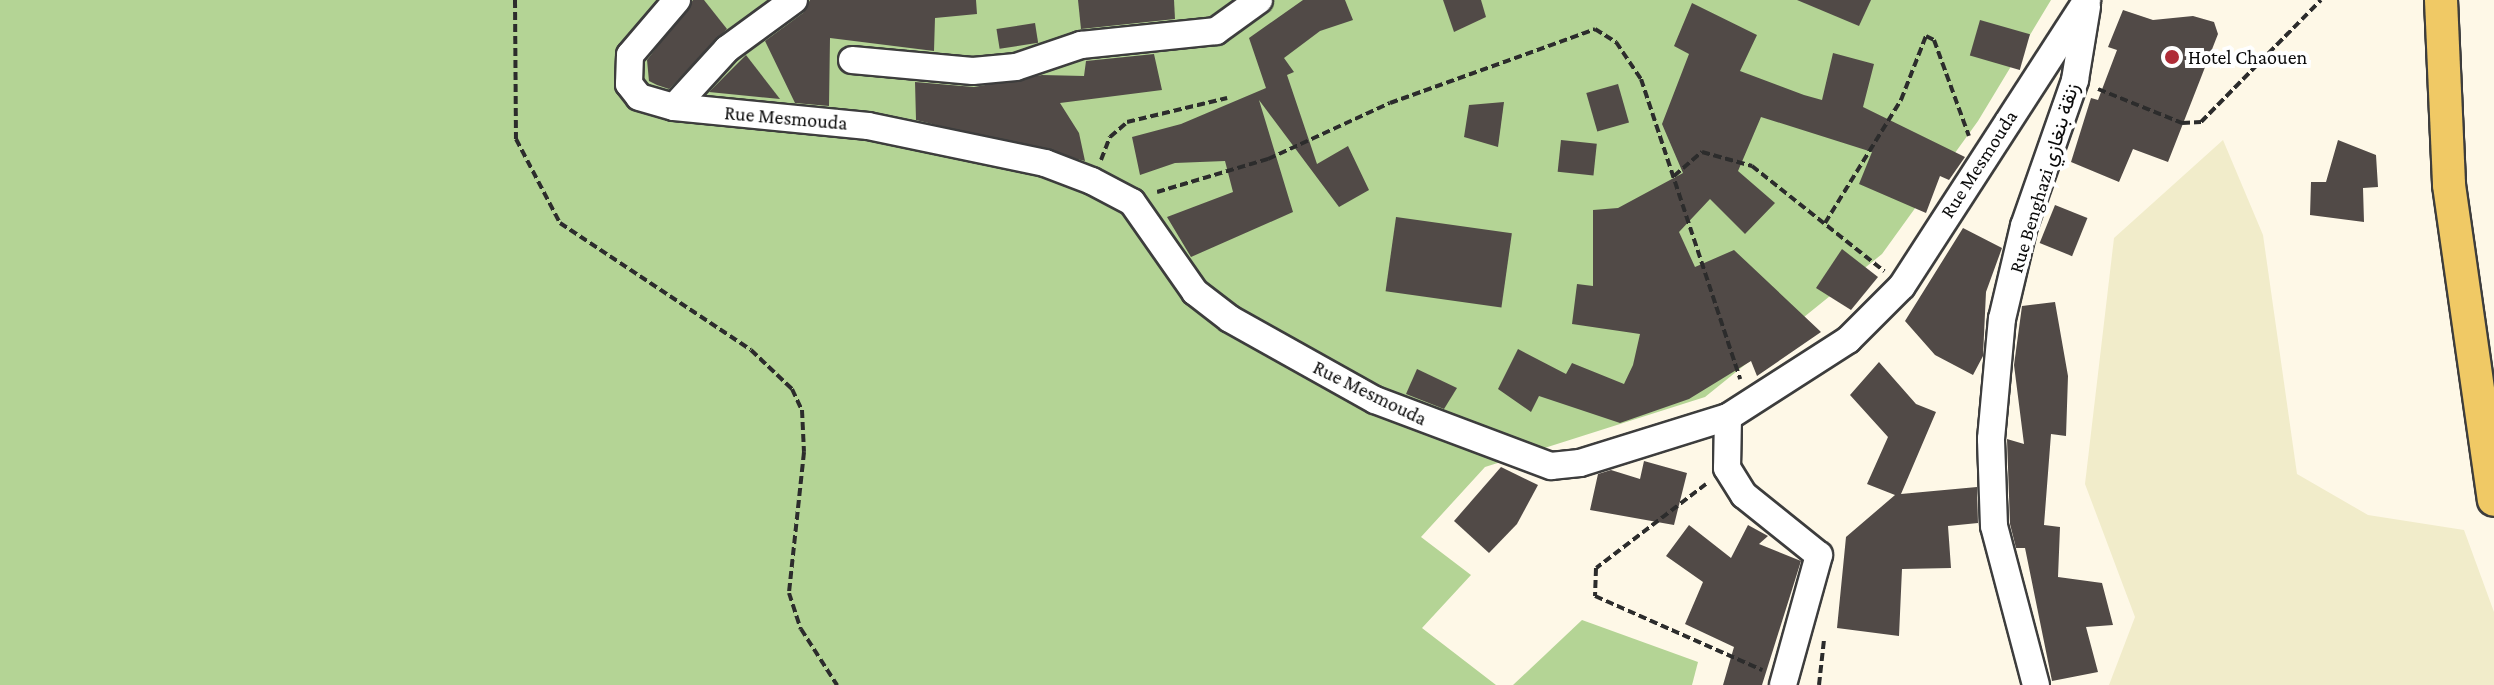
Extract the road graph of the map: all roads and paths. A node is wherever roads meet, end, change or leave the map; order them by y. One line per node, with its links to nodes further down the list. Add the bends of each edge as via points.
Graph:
1 (677, 0): 11 (street, Rue Mesmouda, via 639,39 627,70 639,97)
2 (794, 0): 11 (street, via 727,49)
3 (1259, 0): 8 (street, via 1216,31 1081,45 1016,67 973,71)
4 (2088, 0): 9 (street, Rue Benghazi زنقة بنغازي); 12 (street, Rue Mesmouda)
5 (2321, 0): 9 (path, via 2201,122 2182,123)
6 (2441, 0): 20 (main road, via 2449,185)
7 (517, 2): 22 (path, via 516,139 560,223 751,350 792,389 802,410 804,452 789,593 801,629)
8 (852, 60)
9 (2075, 80): 23 (street, Rue Benghazi زنقة بنغازي, via 2024,226 2002,319 1991,439 1994,526)
10 (1227, 98): 14 (path, via 1127,122 1110,137)
11 (674, 107): 14 (street, Rue Mesmouda, via 868,126 1045,163)
12 (1978, 164): 16 (path, via 1934,40 1926,36 1901,100); 17 (street, Rue Mesmouda)
13 (1673, 176): 15 (path, via 1641,79 1616,42 1595,29 1378,107 1268,159 1214,171); 16 (path, via 1697,153 1722,155 1752,166); 18 (path)
14 (1092, 181): 15 (street, Rue Mesmouda)
15 (1132, 202): 18 (street, Rue Mesmouda, via 1195,292 1230,319 1375,400 1502,452 1551,466 1580,463)
16 (1825, 223): 17 (path)
17 (1902, 286): 18 (street, Rue Mesmouda, via 1848,340)
18 (1739, 411): 19 (street)
19 (1727, 468): 21 (street, via 1744,495 1819,555 1815,586); 21 (path, via 1596,568 1595,596)
20 (2494, 500)
21 (1784, 682)
22 (837, 685)
23 (2036, 685)

